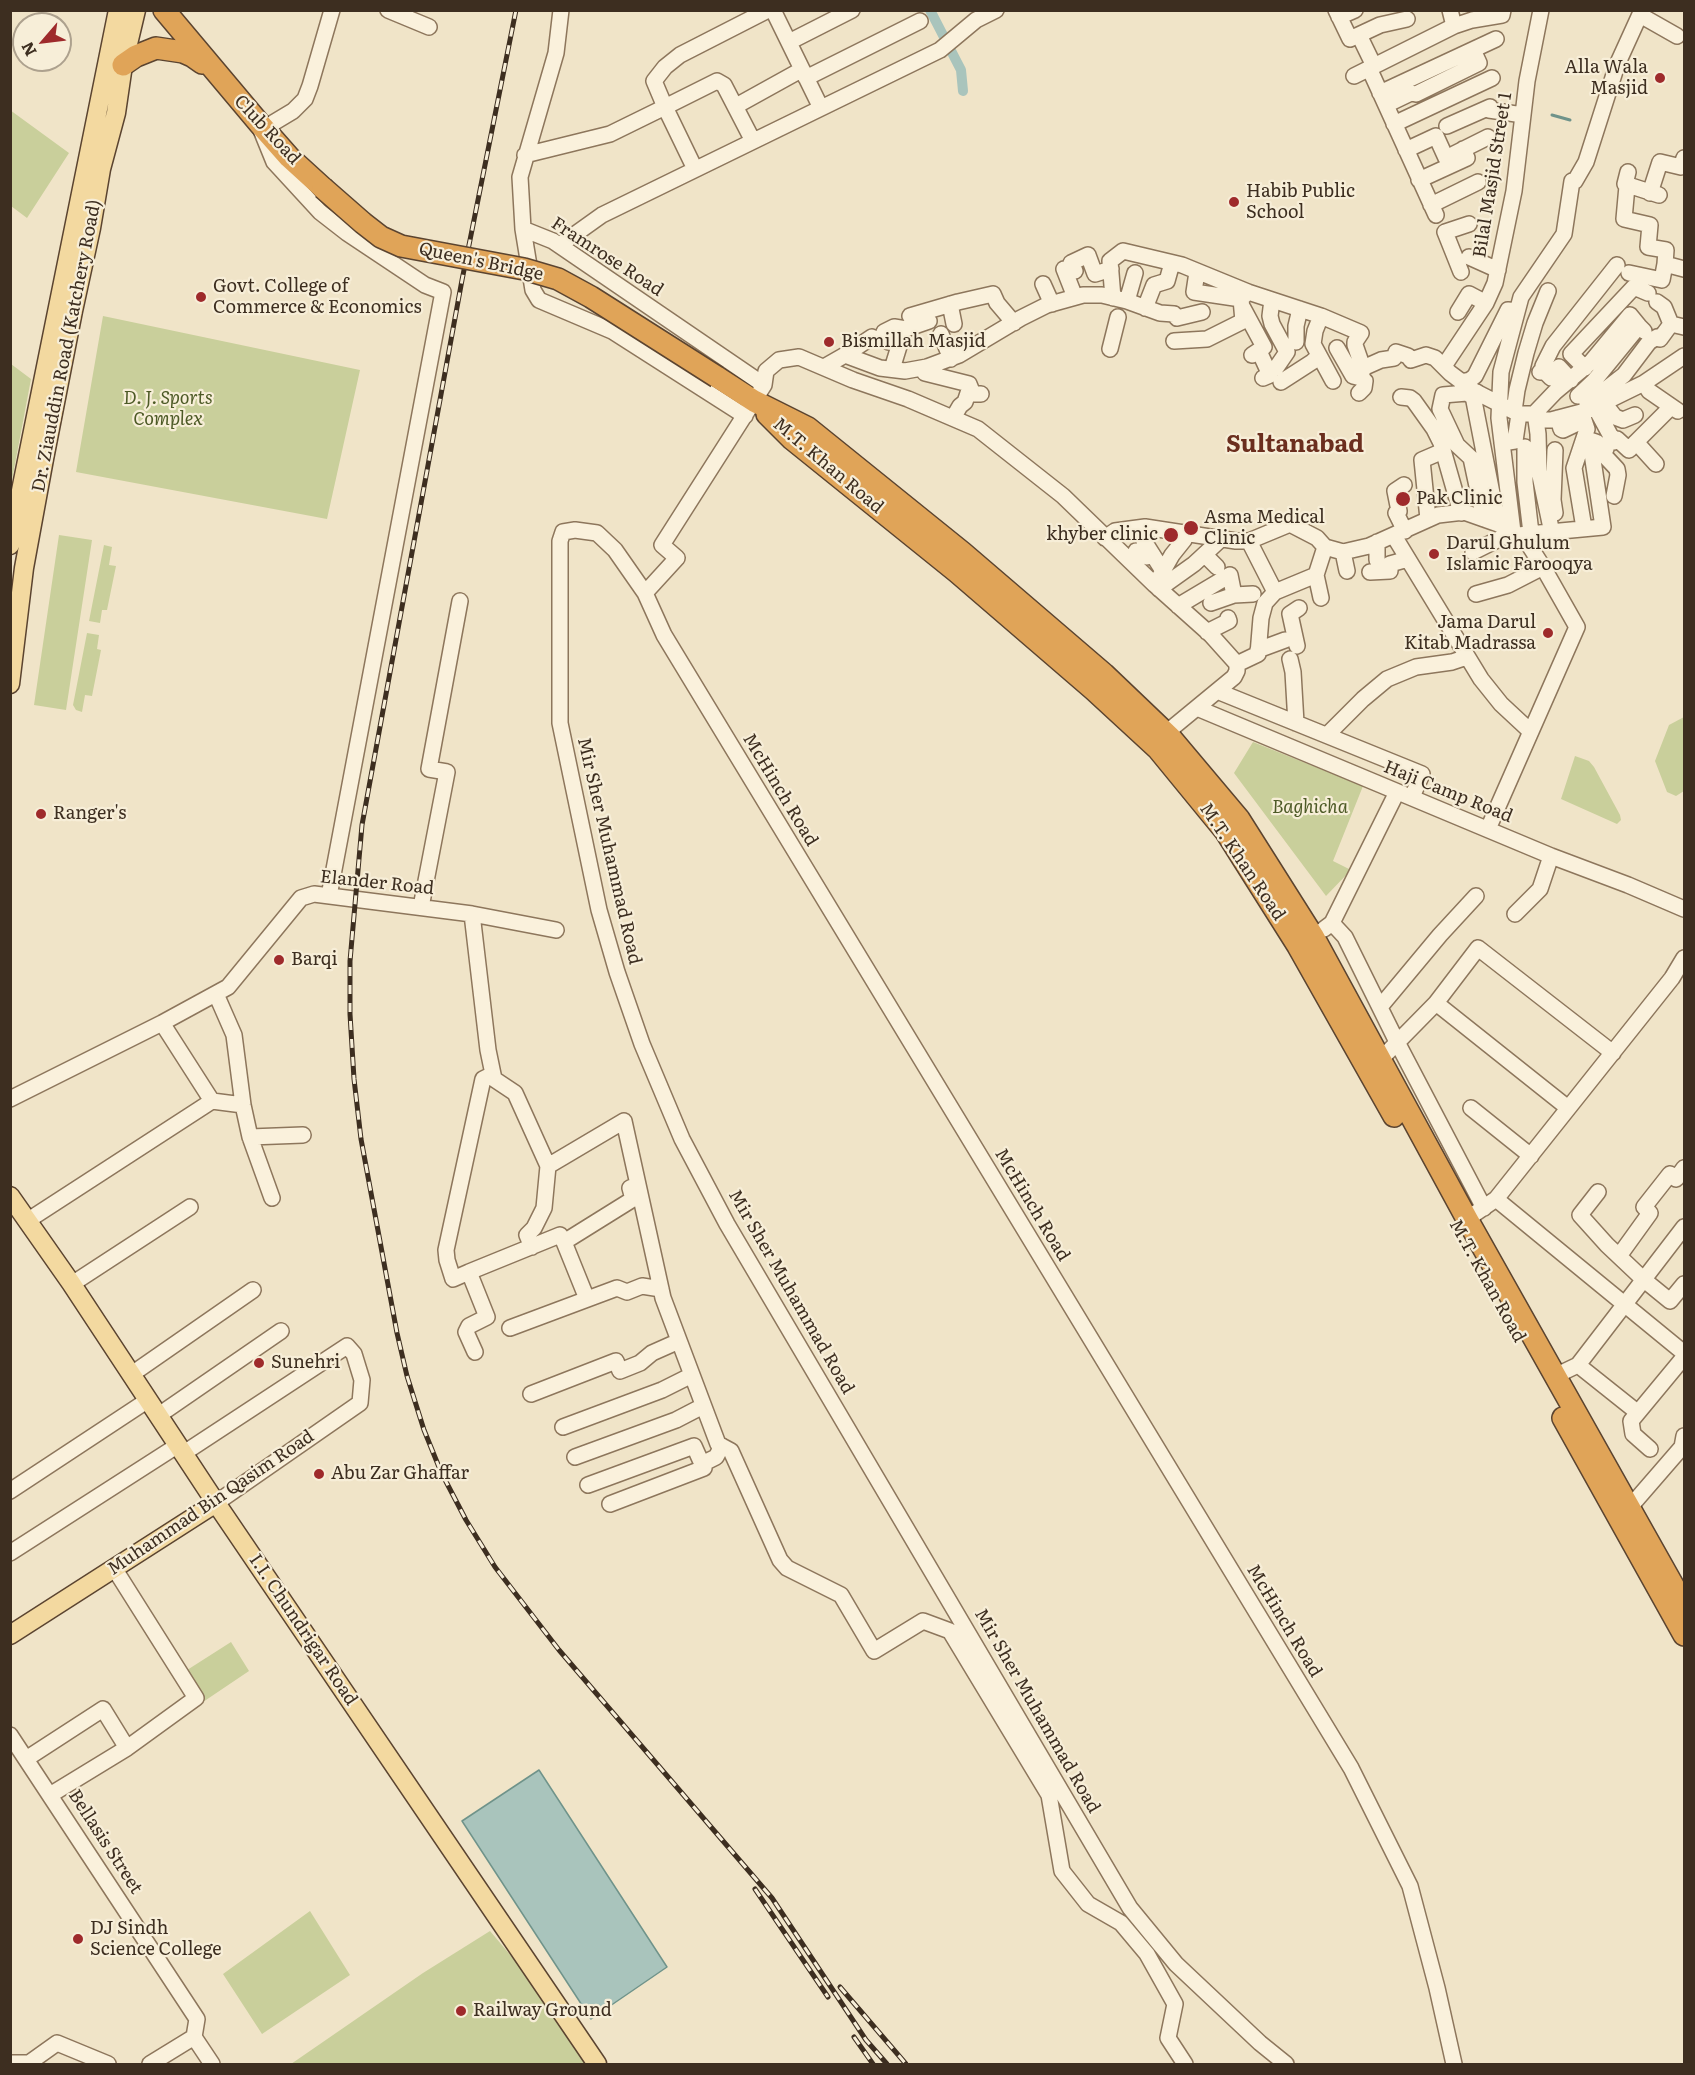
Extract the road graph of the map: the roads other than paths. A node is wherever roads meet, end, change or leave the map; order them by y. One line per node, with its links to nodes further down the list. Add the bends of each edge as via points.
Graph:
1 (118, 10): 147 (main road, Dr. Ziauddin Road (Katchery Road))
2 (136, 10): 31 (main road, Dr. Ziauddin Road (Katchery Road))
3 (164, 10): 33 (highway, Club Road)
4 (177, 10): 44 (highway, Club Road)
5 (332, 10): 44 (street, via 305,99 293,111)
6 (388, 10): 21 (street)
7 (561, 10): 51 (street, Framrose Road, via 556,53)
8 (768, 10): 41 (street, via 680,55 665,67 654,81)
9 (773, 10): 26 (street)
10 (852, 10): 26 (street)
11 (1355, 10): 17 (street)
12 (1450, 10): 22 (street)
13 (1503, 10): 19 (street, via 1502,15)
14 (1540, 10): 43 (street, Bilal Masjid Street 1)
15 (995, 11): 42 (street, via 976,20 940,50)
16 (1641, 13): 24 (street); 77 (street, via 1617,65 1586,162 1572,181 1564,234)
17 (1337, 14): 23 (street, via 1350,39)
18 (1407, 15): 23 (street); 27 (street)
19 (1476, 15): 22 (street)
20 (920, 21): 34 (street)
21 (429, 27)
22 (1450, 29): 27 (street); 28 (street)
23 (1359, 35): 32 (street)
24 (1677, 36)
25 (1496, 39): 29 (street)
26 (789, 42): 34 (street)
27 (1420, 44): 30 (street)
28 (1452, 45)
29 (1473, 50): 37 (street); 38 (street, via 1479,63 1416,94)
30 (1399, 54): 32 (street); 37 (street)
31 (123, 65): 33 (highway, via 146,51 167,48 192,56); 176 (main road, Dr. Ziauddin Road (Katchery Road), via 42,469 24,568)
32 (1371, 67): 35 (street); 38 (street)
33 (215, 72): 44 (highway, Club Road)
34 (804, 74): 40 (street); 42 (street)
35 (1354, 76)
36 (1492, 78): 39 (street)
37 (1411, 79): 38 (street)
38 (1383, 99): 45 (street)
39 (1437, 103): 45 (street); 46 (street)
40 (736, 105): 41 (street, via 724,85 717,81); 48 (street)
41 (665, 107): 51 (street, via 610,134); 53 (street)
42 (821, 108): 48 (street)
43 (1523, 115): 46 (street, via 1490,108); 65 (street, Bilal Masjid Street 1, via 1514,191)
44 (266, 123): 54 (highway, Club Road, via 289,157); 187 (street, via 268,152 274,162 320,212 357,240 442,292)
45 (1394, 124): 50 (street)
46 (1442, 131): 49 (street, via 1441,160); 50 (street)
47 (1488, 137): 49 (street)
48 (753, 141): 53 (street)
49 (1463, 149): 55 (street, via 1467,158)
50 (1406, 150): 55 (street)
51 (525, 155): 58 (street, Framrose Road, via 520,177)
52 (1684, 158): 62 (street, via 1681,167 1660,162 1655,194 1628,179 1624,219 1650,225 1648,247 1666,250)
53 (695, 170): 59 (street, via 602,215)
54 (307, 172): 119 (highway, Queen's Bridge, bridge, via 381,237 401,246 558,279)
55 (1419, 180): 56 (street, via 1433,210)
56 (1478, 182)
57 (1469, 224): 66 (street, via 1445,232)
58 (524, 229): 59 (street, Framrose Road); 119 (street, via 533,290 539,300)
59 (560, 245): 119 (street, Framrose Road)
60 (1469, 257): 65 (street)
61 (1172, 263): 63 (street, via 1124,251 1112,258); 72 (street, via 1197,272 1194,292); 78 (street, via 1167,281 1154,285)
62 (1665, 264): 64 (street); 106 (street, via 1662,280 1623,269 1553,346 1543,366)
63 (1111, 268): 70 (street, via 1095,274 1088,255 1071,263); 71 (street)
64 (1684, 269)
65 (1498, 270): 74 (street, Bilal Masjid Street 1)
66 (1461, 272)
67 (1135, 273): 71 (street)
68 (1043, 284): 76 (street)
69 (1548, 291): 103 (street)
70 (1075, 297): 71 (street); 76 (street)
71 (1117, 299): 78 (street); 95 (street)
72 (1244, 299): 73 (street); 92 (street, via 1243,321 1207,339); 107 (street, via 1264,347 1255,353 1270,375)
73 (1272, 300): 79 (street); 97 (street, via 1272,324 1287,352 1279,375)
74 (1486, 303): 81 (street, via 1469,294); 100 (street, Bilal Masjid Street 1)
75 (950, 304): 82 (street); 85 (street, via 993,294); 86 (street)
76 (1052, 304): 85 (street)
77 (1519, 304): 112 (street, via 1508,310 1475,376); 120 (street, via 1501,372)
78 (1145, 309): 80 (street, via 1174,314 1177,318)
79 (1299, 309): 83 (street); 93 (street)
80 (1202, 312)
81 (1458, 312)
82 (910, 316)
83 (1321, 316): 97 (street, via 1313,344); 108 (street, via 1361,333 1355,345)
84 (929, 321): 105 (street, via 884,332 889,342 900,344)
85 (1014, 323): 99 (street)
86 (954, 324)
87 (1639, 326): 91 (street); 104 (street, via 1630,315); 117 (street)
88 (1678, 326): 91 (street); 104 (street, via 1653,297 1634,287 1571,354)
89 (941, 334): 99 (street)
90 (872, 337): 96 (street)
91 (1653, 340): 121 (street, via 1624,375 1587,404)
92 (1174, 341)
93 (1296, 342)
94 (1337, 348): 108 (street, via 1353,376)
95 (1110, 349)
96 (844, 355): 101 (street); 105 (street)
97 (1319, 356): 111 (street)
98 (1684, 356): 113 (street)
99 (951, 359): 102 (street)
100 (1443, 366): 108 (street, via 1426,355 1411,360 1395,355 1381,360); 112 (street)
101 (824, 367): 115 (street); 119 (street, via 799,357 779,360 766,372)
102 (925, 368): 105 (street); 114 (street, via 925,373)
103 (1522, 368): 106 (street); 122 (street)
104 (1585, 368): 110 (street)
105 (892, 369)
106 (1545, 372): 110 (street, via 1551,378 1559,367)
107 (1263, 378)
108 (1361, 379)
109 (904, 380): 115 (street)
110 (1571, 380): 122 (street)
111 (1333, 381)
112 (1461, 382): 116 (street)
113 (1644, 383): 121 (street); 128 (street, via 1649,391 1676,409)
114 (948, 391): 114 (street, via 976,391 969,384); 124 (street)
115 (898, 395): 124 (street)
116 (1476, 395): 120 (street); 138 (street); 138 (street, via 1443,395 1440,409 1457,445 1471,458)
117 (1578, 396)
118 (1401, 398): 132 (street, via 1410,398 1419,407)
119 (754, 400): 161 (street, via 663,545 677,558); 181 (highway, M.T. Khan Road, via 808,428 963,553 1104,674); 195 (highway, M.T. Khan Road, via 792,439 943,560 1158,750 1226,832)
120 (1500, 404): 122 (street); 129 (street)
121 (1596, 406): 123 (street, via 1623,420); 125 (street); 126 (street)
122 (1526, 415): 125 (street); 129 (street, via 1515,441); 139 (street, via 1538,434 1539,471)
123 (1635, 415)
124 (953, 418): 143 (street, via 978,429 1063,496)
125 (1558, 418): 127 (street, via 1563,430 1584,420)
126 (1603, 422): 127 (street); 128 (street, via 1614,442 1617,439 1629,450)
127 (1587, 436): 135 (street, via 1606,449 1603,454 1617,469); 139 (street, via 1602,527)
128 (1636, 442): 133 (street)
129 (1502, 443): 142 (street)
130 (1525, 447): 142 (street)
131 (1556, 450): 139 (street)
132 (1443, 451): 134 (street, via 1422,460); 136 (street)
133 (1656, 464)
134 (1424, 479): 137 (street); 141 (street, via 1395,491)
135 (1614, 496)
136 (1461, 513): 137 (street); 138 (street)
137 (1428, 519): 141 (street)
138 (1491, 521): 142 (street)
139 (1556, 532): 142 (street)
140 (1186, 533): 143 (street, via 1145,527 1115,531); 144 (street); 156 (street)
141 (1400, 533): 146 (street); 153 (street)
142 (1521, 533): 151 (street); 155 (street)
143 (1105, 538): 159 (street)
144 (1221, 539): 145 (street); 152 (street)
145 (1249, 541): 149 (street, via 1290,524 1317,538); 160 (street)
146 (1377, 542): 150 (street); 153 (street, via 1373,566 1390,571 1390,564)
147 (10, 545)
148 (1140, 546): 156 (street, via 1153,555)
149 (1325, 547): 150 (street); 158 (street)
150 (1343, 552): 157 (street)
151 (1473, 552)
152 (1205, 555): 154 (street); 159 (street)
153 (1408, 560): 174 (street)
154 (1217, 567)
155 (1544, 567): 163 (street, via 1508,585); 180 (street, via 1577,627)
156 (1163, 571): 159 (street)
157 (1347, 572)
158 (1316, 575): 160 (street); 165 (street)
159 (1157, 587): 168 (street)
160 (1275, 592): 173 (street, via 1265,603)
161 (645, 593): 278 (street, Mir Sher Muhammad Road, via 615,550 597,533 563,532 560,723 617,972 682,1139 727,1224 1130,1908 1176,1964); 279 (street, McHinch Road, via 670,645 1351,1768 1410,1886)
162 (1253, 594): 164 (street)
163 (1476, 594)
164 (1234, 595): 167 (street); 168 (street, via 1230,575)
165 (1321, 598)
166 (460, 601): 189 (street, via 429,769 447,772)
167 (1211, 603)
168 (1178, 606): 171 (street)
169 (1299, 608): 172 (street, via 1290,614)
170 (1228, 618): 171 (street, via 1229,621)
171 (1207, 632): 175 (street)
172 (1290, 648): 173 (street); 179 (street)
173 (1258, 650): 175 (street, via 1258,654)
174 (1467, 657): 180 (street, via 1501,704); 182 (street, via 1416,667 1388,679)
175 (1237, 664): 177 (street, via 1234,677)
176 (10, 684)
177 (1217, 691): 178 (street); 179 (street)
178 (1197, 708): 181 (street); 183 (street, Haji Camp Road)
179 (1296, 723): 182 (street)
180 (1530, 731): 185 (street)
181 (1166, 733): 195 (highway, M.T. Khan Road, via 1239,819)
182 (1327, 735): 184 (street, via 1422,774)
183 (1397, 792): 184 (street, Haji Camp Road); 193 (street)
184 (1412, 797): 185 (street, Haji Camp Road)
185 (1488, 829): 186 (street, Haji Camp Road)
186 (1551, 856): 190 (street, Haji Camp Road); 192 (street, via 1540,890)
187 (329, 896): 189 (street, Elander Road); 197 (street, Elander Road, via 314,894 301,898 228,987)
188 (1476, 896): 199 (street)
189 (421, 907): 191 (street, Elander Road)
190 (1684, 909)
191 (472, 914): 194 (street, Elander Road); 204 (street)
192 (1515, 915)
193 (1332, 923): 195 (street); 199 (street, via 1346,937)
194 (556, 930)
195 (1305, 941): 203 (highway, M.T. Khan Road); 264 (highway, M.T. Khan Road)
196 (1684, 958): 202 (street)
197 (216, 994): 200 (street, Elander Road); 207 (street, via 234,1035)
198 (1436, 1003): 201 (street); 202 (street, via 1478,948); 209 (street)
199 (1380, 1007): 201 (street)
200 (162, 1023): 205 (street, Elander Road); 206 (street)
201 (1397, 1042): 203 (street); 220 (street)
202 (1612, 1053): 209 (street)
203 (1380, 1060): 220 (highway, M.T. Khan Road)
204 (493, 1074): 213 (street, via 494,1079 514,1093); 226 (street, via 483,1078 446,1250 453,1279)
205 (10, 1099)
206 (212, 1101): 207 (street); 221 (street)
207 (243, 1105): 211 (street)
208 (1471, 1108): 212 (street)
209 (1568, 1108): 212 (street)
210 (303, 1135): 211 (street)
211 (250, 1137): 218 (street)
212 (1531, 1156): 220 (street)
213 (548, 1166): 215 (street, via 624,1121); 224 (street, via 544,1208 527,1235)
214 (1684, 1168): 225 (street, via 1676,1179 1670,1174 1644,1207 1650,1214)
215 (638, 1184): 223 (street, via 630,1188 633,1199); 230 (street)
216 (1598, 1192): 225 (street, via 1580,1215)
217 (10, 1196): 221 (main road, I.I. Chundrigar Road)
218 (272, 1198)
219 (190, 1207): 228 (street)
220 (1482, 1209): 233 (street); 242 (highway, M.T. Khan Road)
221 (19, 1218): 228 (main road, I.I. Chundrigar Road); 244 (main road, I.I. Chundrigar Road)
222 (1684, 1227): 227 (street)
223 (564, 1242): 224 (street, via 560,1235); 232 (street)
224 (532, 1247): 226 (street)
225 (1619, 1256): 227 (street)
226 (469, 1272): 237 (street, via 487,1317 466,1332)
227 (1643, 1279): 229 (street, via 1670,1301); 233 (street)
228 (72, 1284): 240 (main road, I.I. Chundrigar Road)
229 (1684, 1284)
230 (661, 1289): 232 (street, via 642,1286 627,1292 617,1288); 236 (street)
231 (253, 1290): 240 (street)
232 (587, 1299): 234 (street)
233 (1624, 1304): 238 (street); 239 (street)
234 (510, 1328)
235 (281, 1331): 247 (street)
236 (679, 1341): 241 (street); 243 (street, via 620,1371 616,1361)
237 (475, 1352)
238 (1684, 1355): 246 (street)
239 (1578, 1365): 242 (street); 246 (street)
240 (132, 1374): 247 (main road, I.I. Chundrigar Road)
241 (692, 1375): 245 (street); 248 (street)
242 (1555, 1376): 259 (highway, M.T. Khan Road)
243 (531, 1394)
244 (142, 1404): 252 (main road, I.I. Chundrigar Road); 256 (street)
245 (704, 1406): 249 (street); 253 (street)
246 (1637, 1412): 251 (street, via 1631,1421 1633,1434)
247 (159, 1415): 252 (main road, I.I. Chundrigar Road)
248 (563, 1427)
249 (722, 1446): 254 (street, via 716,1457); 277 (street, via 731,1451 780,1560 787,1568 841,1595 874,1651 923,1621 950,1631 1049,1795 1062,1871 1088,1904 1121,1923 1141,1946 1175,2004 1167,2037)
250 (1683, 1447): 259 (street)
251 (1650, 1449)
252 (178, 1451): 258 (main road, I.I. Chundrigar Road); 258 (street, Muhammad Bin Qasim Road, via 347,1346 354,1354 362,1380 360,1403); 260 (street)
253 (575, 1458)
254 (702, 1464): 255 (street, via 694,1446); 257 (street, via 704,1468)
255 (588, 1485)
256 (10, 1491)
257 (610, 1504)
258 (213, 1505): 261 (main road, Muhammad Bin Qasim Road); 275 (main road, I.I. Chundrigar Road); 276 (main road, I.I. Chundrigar Road)
259 (1630, 1508): 262 (highway, M.T. Khan Road)
260 (10, 1553)
261 (114, 1568): 263 (main road, Muhammad Bin Qasim Road); 266 (street, via 196,1698)
262 (1684, 1605)
263 (10, 1635)
264 (1684, 1635)
265 (10, 1735): 267 (street, Bellasis Street)
266 (127, 1748): 267 (street, via 103,1709); 268 (street)
267 (26, 1759): 268 (street, Bellasis Street)
268 (50, 1795): 269 (street, Bellasis Street, via 197,2019)
269 (194, 2037): 273 (street); 274 (street, Bellasis Street)
270 (10, 2063): 271 (street)
271 (29, 2064): 272 (street, via 57,2043)
272 (102, 2064)
273 (150, 2064)
274 (212, 2064)
275 (588, 2064)
276 (597, 2064)
277 (1185, 2064)
278 (1286, 2064)
279 (1454, 2064)

